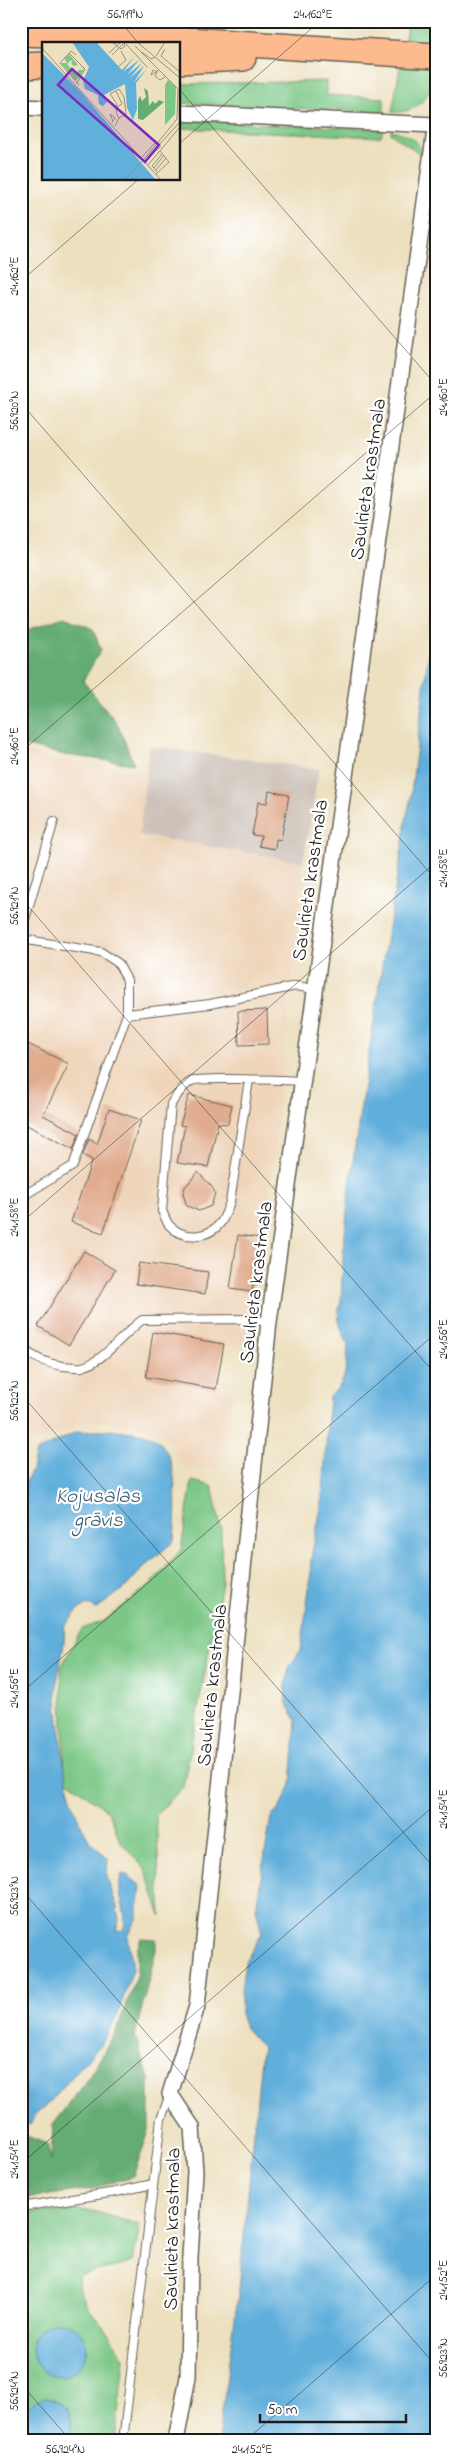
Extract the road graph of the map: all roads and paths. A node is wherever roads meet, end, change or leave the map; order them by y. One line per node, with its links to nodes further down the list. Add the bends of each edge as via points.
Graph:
1 (21, 33): 2 (highway)
2 (380, 53): 3 (highway); 4 (highway)
3 (436, 56)
4 (180, 61)
5 (42, 65): 6 (highway)
6 (21, 66)
7 (21, 107): 8 (street)
8 (42, 108)
9 (180, 113): 10 (street)
10 (436, 124): 14 (street, Saulrieta krastmala)
11 (54, 821): 12 (lane)
12 (21, 932)
13 (21, 939): 15 (lane, via 101,952 118,963 126,980)
14 (314, 989): 15 (lane, via 296,986 210,1004); 17 (street, Saulrieta krastmala)
15 (127, 1014): 18 (lane, via 73,1166)
16 (249, 1080): 16 (lane, via 230,1202 222,1221 211,1231 195,1236 180,1233 169,1224 162,1211 171,1104 193,1080); 17 (lane)
17 (301, 1081): 19 (street, Saulrieta krastmala)
18 (21, 1197)
19 (269, 1322): 20 (lane, via 249,1319 142,1320 104,1355 82,1367 55,1365 30,1355); 21 (street, Saulrieta krastmala, via 197,2006)
20 (21, 1347)
21 (170, 2094): 22 (lane, via 161,2119); 25 (street, Saulrieta krastmala, via 192,2126 195,2172 188,2377)
22 (153, 2184): 23 (lane); 24 (lane)
23 (21, 2206)
24 (123, 2441)
25 (176, 2441)

